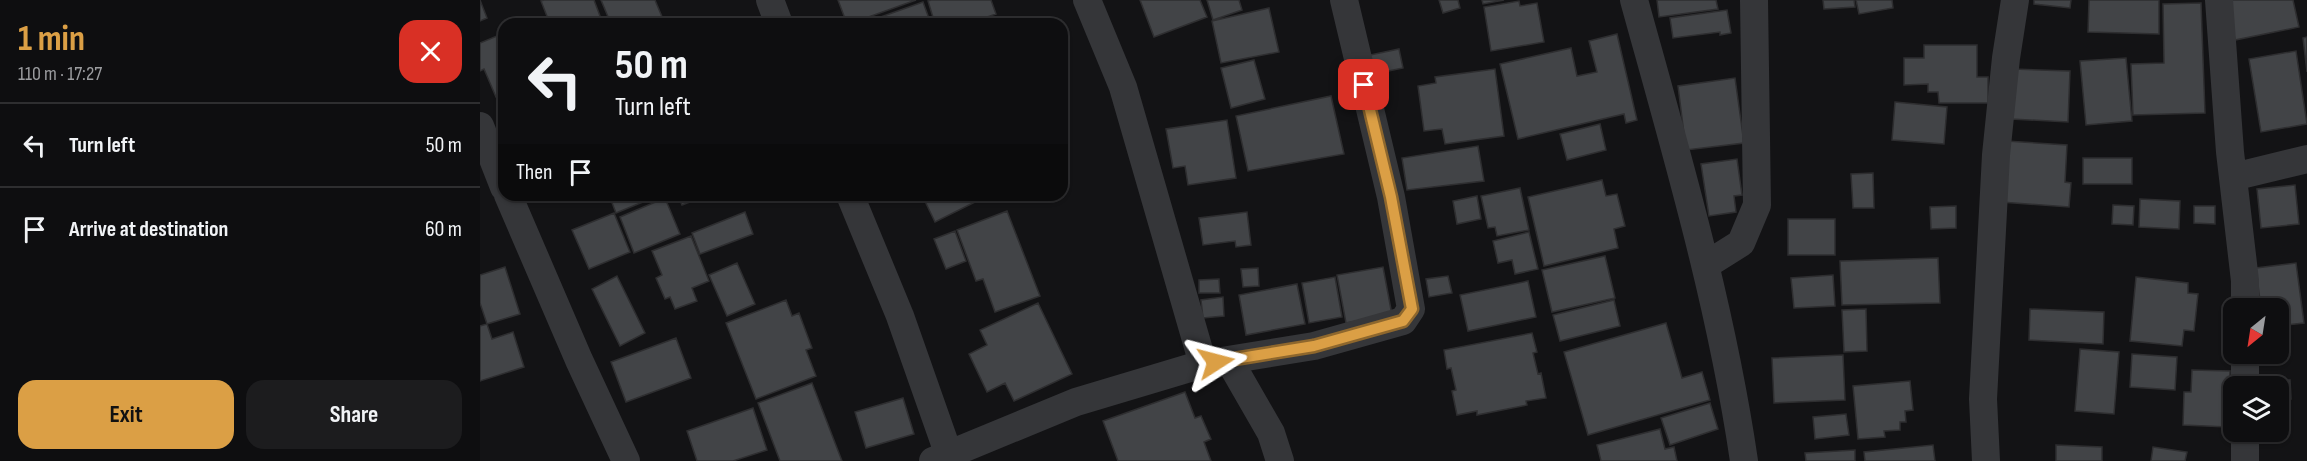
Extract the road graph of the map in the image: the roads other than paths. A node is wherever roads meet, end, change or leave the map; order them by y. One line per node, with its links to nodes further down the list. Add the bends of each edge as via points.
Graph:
1 (770, 0): 8 (street)
2 (1087, 0): 17 (street, via 1123,87)
3 (1344, 0): 17 (street, via 1391,197 1412,309 1403,321 1314,346)
4 (1634, 0): 15 (street)
5 (1754, 0): 15 (street, via 1757,205 1741,243)
6 (2015, 0): 23 (street, via 1994,189 1983,399)
7 (2219, 0): 12 (street)
8 (778, 18)
9 (480, 126): 11 (street)
10 (2307, 159): 12 (street)
11 (498, 172)
12 (2233, 177): 16 (street)
13 (511, 201): 20 (street)
14 (852, 201): 19 (street, via 900,316)
15 (1706, 265): 22 (street)
16 (2245, 298)
17 (1216, 362): 19 (street, via 1076,402); 21 (street, via 1270,433)
18 (2245, 442): 24 (street)
19 (944, 459)
20 (626, 461)
21 (1280, 461)
22 (1744, 461)
23 (1986, 461)
24 (2245, 461)

